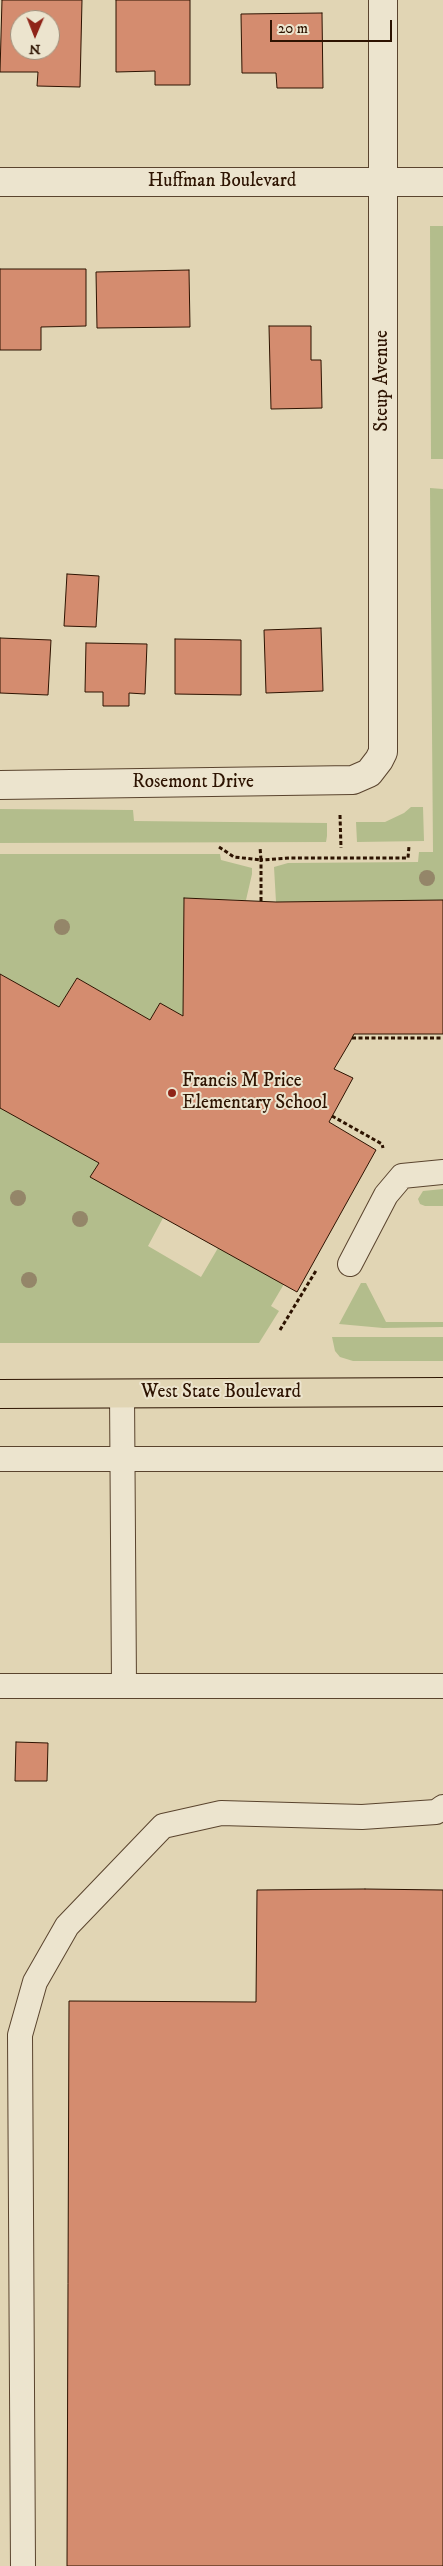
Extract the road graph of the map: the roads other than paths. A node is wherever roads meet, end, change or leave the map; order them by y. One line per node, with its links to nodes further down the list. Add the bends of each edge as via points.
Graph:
1 (383, 0): 3 (street, Steup Avenue)
2 (0, 182): 3 (street, Huffman Boulevard)
3 (383, 182): 4 (street, Huffman Boulevard); 5 (street, Steup Avenue, via 383,731)
4 (443, 182)
5 (379, 760): 6 (street, Rosemont Drive, via 369,773 353,780)
6 (0, 785)
7 (443, 1172): 8 (lane, via 402,1176 386,1196)
8 (350, 1264)
9 (443, 1392): 10 (main road, West State Boulevard)
10 (122, 1393): 11 (main road, West State Boulevard); 12 (lane)
11 (0, 1394)
12 (122, 1458): 13 (lane); 14 (lane); 16 (lane)
13 (0, 1459)
14 (443, 1460)
15 (0, 1686): 16 (lane)
16 (124, 1686): 17 (lane)
17 (443, 1686)
18 (443, 1807): 19 (lane, via 436,1812 362,1817 221,1813 164,1826 67,1926 35,1982 20,2035)
19 (23, 2566)

